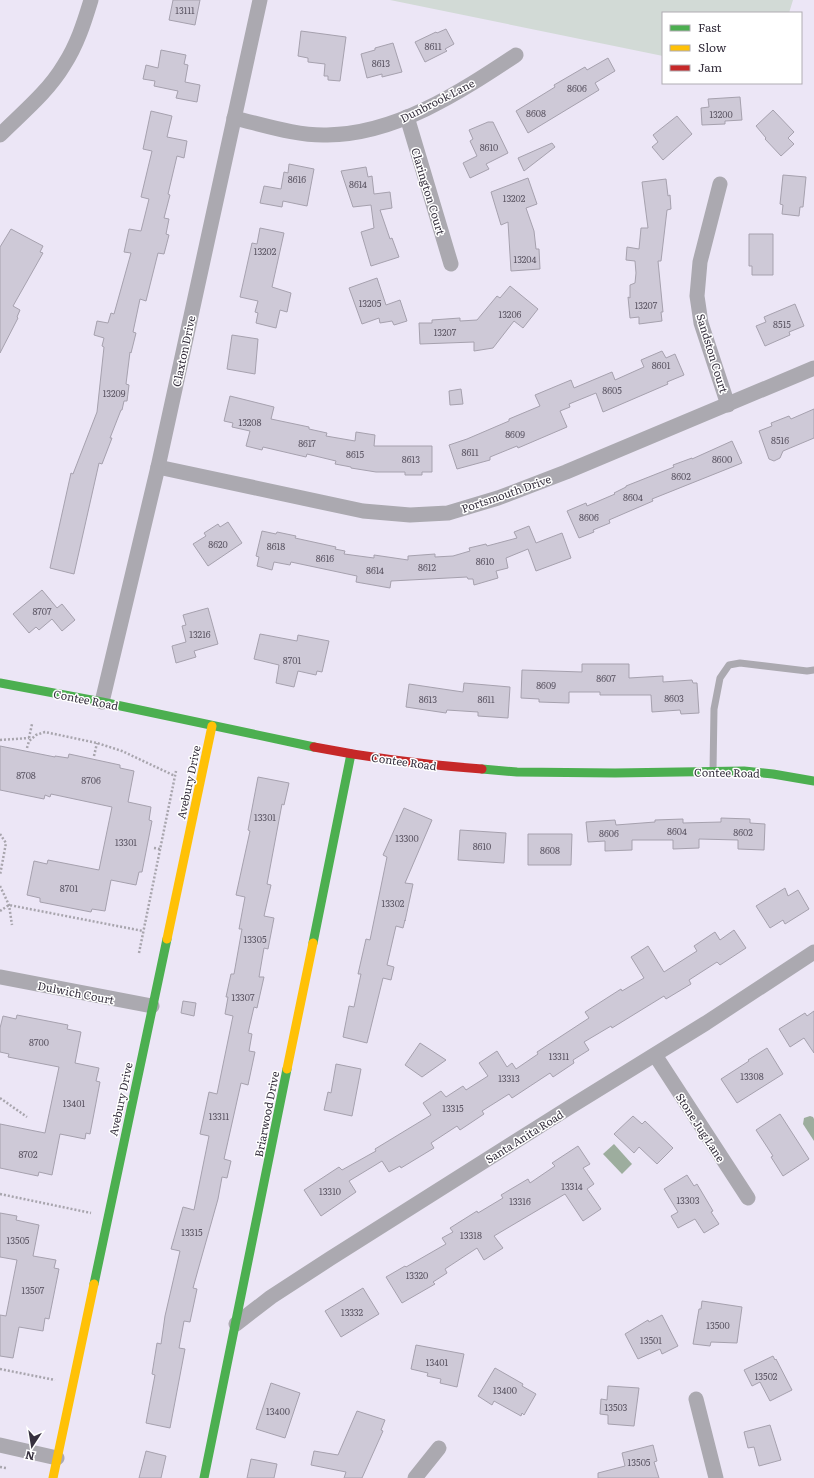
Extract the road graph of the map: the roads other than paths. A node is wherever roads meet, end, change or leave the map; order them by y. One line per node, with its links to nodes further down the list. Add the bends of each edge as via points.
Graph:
1 (91, 0): 6 (street, via 81,32 64,66 52,82)
2 (260, 0): 4 (street, Claxton Drive)
3 (516, 55): 5 (street, Dunbrook Lane, via 478,80)
4 (234, 118): 5 (street, Dunbrook Lane, via 302,133 326,135 363,131); 11 (street, Claxton Drive)
5 (407, 118): 8 (street, Clarington Court)
6 (0, 135)
7 (720, 184): 10 (street, Sandston Court, via 700,262 697,296 702,323)
8 (451, 264)
9 (814, 368): 10 (street, Portsmouth Drive)
10 (728, 404): 11 (street, Portsmouth Drive, via 498,498 448,513 432,515 363,511)
11 (158, 467): 14 (street, Claxton Drive)
12 (814, 670): 17 (lane, via 740,663 729,665 720,678 714,709)
13 (0, 682): 14 (street, Contee Road)
14 (102, 702): 15 (street, Contee Road)
15 (212, 726): 16 (street, Contee Road); 21 (street, Avebury Drive)
16 (351, 754): 17 (street, Contee Road, via 434,766 517,772); 24 (street, Briarwood Drive)
17 (713, 771): 18 (street, Contee Road, via 744,771)
18 (814, 781)
19 (814, 952): 22 (street, Santa Anita Road)
20 (1, 977): 21 (street, Dulwich Court)
21 (152, 1006): 28 (street, Avebury Drive)
22 (655, 1055): 23 (street, Stone Jug Lane); 24 (street, Santa Anita Road, via 331,1258)
23 (748, 1198)
24 (236, 1324): 30 (street, Briarwood Drive)
25 (696, 1399): 32 (street)
26 (0, 1445): 28 (street)
27 (439, 1448): 31 (street)
28 (58, 1458): 29 (street, Avebury Drive)
29 (53, 1478)
30 (204, 1478)
31 (415, 1478)
32 (716, 1478)

